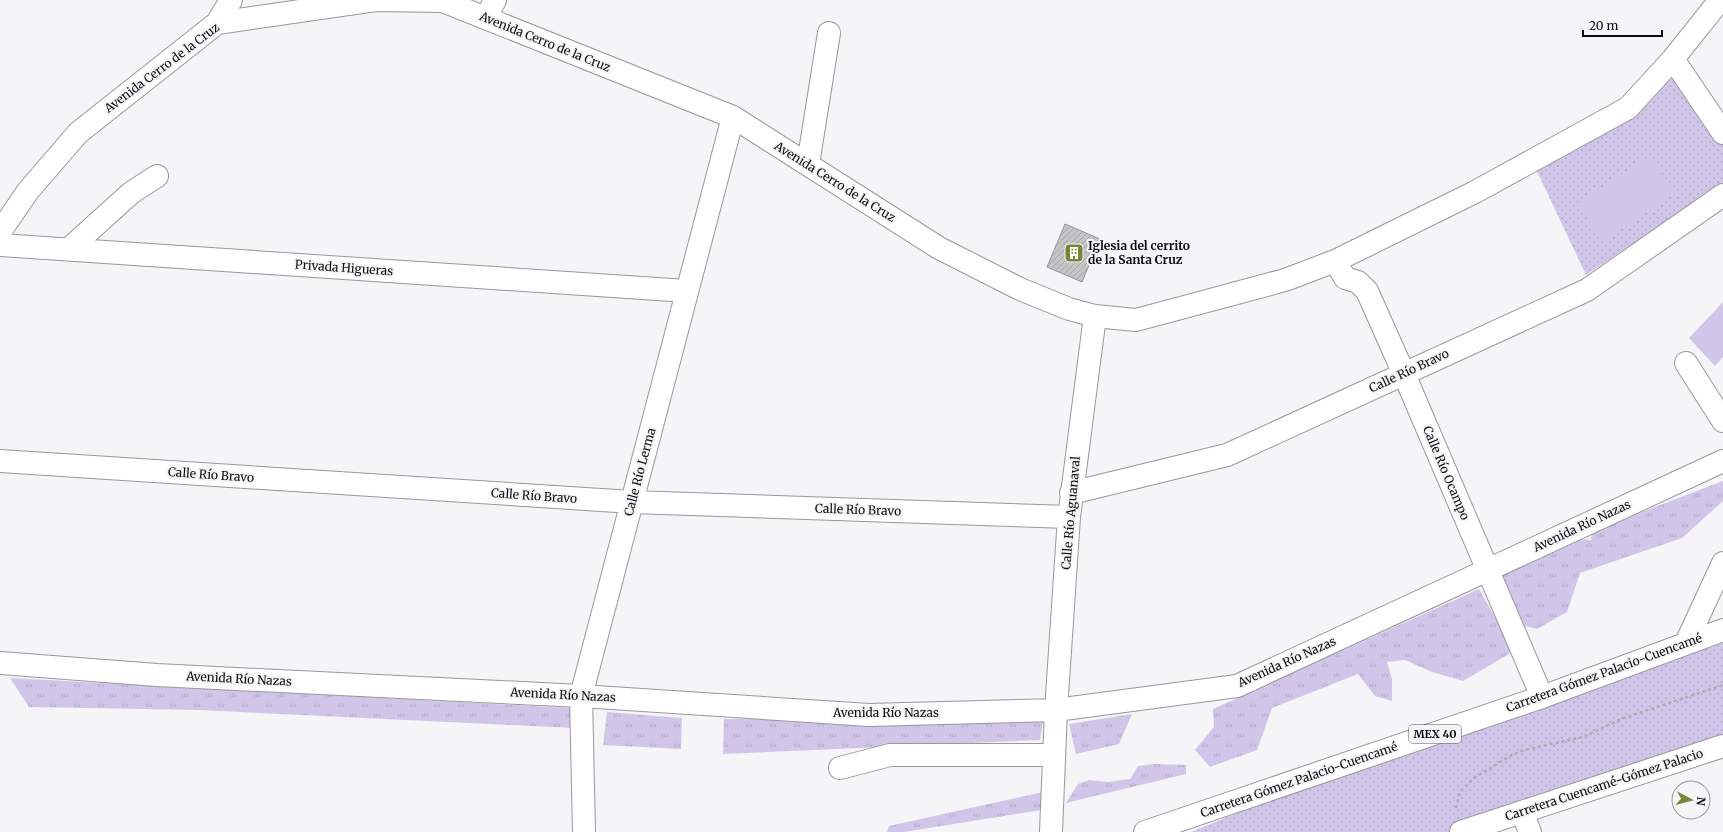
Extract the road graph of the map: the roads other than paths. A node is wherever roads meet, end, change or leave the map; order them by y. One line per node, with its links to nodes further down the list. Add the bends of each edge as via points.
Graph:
1 (231, 0): 4 (main road)
2 (1720, 0): 6 (main road)
3 (490, 9): 4 (main road, Avenida Cerro de la Cruz, via 443,1 376,0); 7 (main road, Avenida Cerro de la Cruz)
4 (217, 23): 12 (main road, Avenida Cerro de la Cruz, via 78,133 28,191)
5 (829, 33): 9 (main road)
6 (1673, 59): 8 (main road); 15 (main road, via 1628,108 1475,192)
7 (733, 117): 9 (main road, Avenida Cerro de la Cruz); 16 (main road, Calle Río Lerma)
8 (1723, 133)
9 (808, 164): 17 (main road, Avenida Cerro de la Cruz, via 939,248 1020,289 1069,309)
10 (157, 176): 14 (main road, via 131,193)
11 (1723, 195): 19 (main road, Calle Río Bravo, via 1587,290)
12 (0, 232)
13 (0, 245): 14 (main road, Privada Higueras)
14 (69, 249): 16 (main road, Privada Higueras)
15 (1336, 261): 17 (main road, Avenida Cerro de la Cruz, via 1285,280 1136,320); 19 (main road, Calle Río Ocampo, via 1345,278 1358,282 1367,291)
16 (687, 291): 24 (main road, Calle Río Lerma)
17 (1095, 316): 23 (main road, Calle Río Aguanaval)
18 (1686, 363): 20 (main road)
19 (1404, 374): 23 (main road, Calle Río Bravo, via 1227,455); 27 (main road, Calle Río Ocampo)
20 (1723, 421)
21 (0, 461): 24 (main road, Calle Río Bravo)
22 (1723, 461): 27 (main road, Avenida Río Nazas)
23 (1071, 493): 25 (main road, Calle Río Aguanaval)
24 (632, 502): 25 (main road, Calle Río Bravo); 31 (main road, Calle Río Lerma)
25 (1069, 516): 33 (main road, Calle Río Aguanaval)
26 (1723, 563): 29 (main road)
27 (1488, 570): 32 (main road, Calle Río Ocampo); 33 (main road, Avenida Río Nazas, via 1237,686)
28 (1723, 630): 29 (main road, Carretera Gómez Palacio-Cuencamé / MEX 40)
29 (1686, 643): 32 (main road, Carretera Gómez Palacio-Cuencamé / MEX 40)
30 (0, 663): 31 (main road, Avenida Río Nazas, via 158,675)
31 (581, 696): 33 (main road, Avenida Río Nazas, via 870,715); 39 (main road, Calle Río Lerma)
32 (1542, 697): 41 (main road, Carretera Gómez Palacio-Cuencamé / MEX 40)
33 (1056, 710): 35 (main road, Calle Río Aguanaval)
34 (1723, 746): 37 (main road, Carretera Cuencamé-Gómez Palacio)
35 (1054, 755): 36 (main road, via 890,755); 40 (main road, Calle Río Aguanaval)
36 (840, 768)
37 (1522, 812): 38 (main road, Carretera Cuencamé-Gómez Palacio); 42 (main road)
38 (1458, 822)
39 (584, 832)
40 (1051, 832)
41 (1145, 832)
42 (1530, 832)

